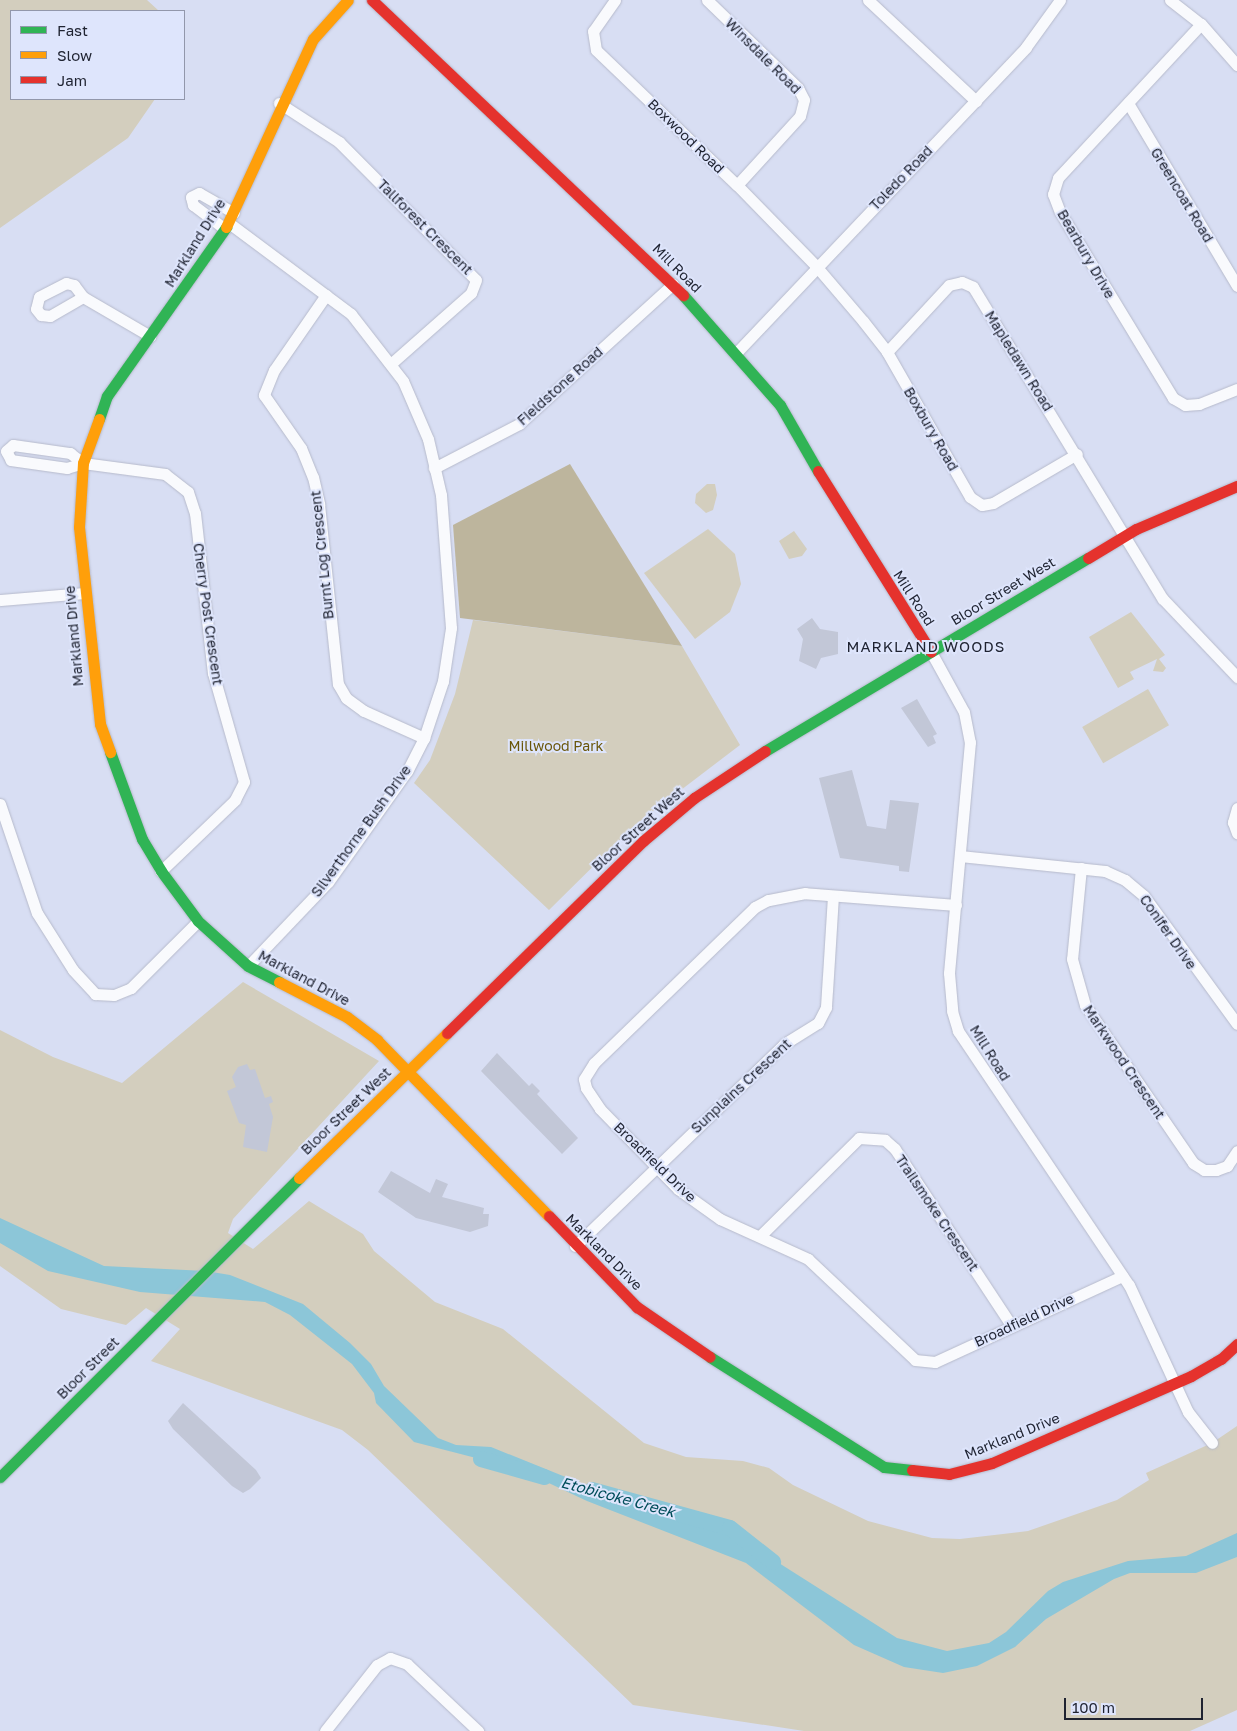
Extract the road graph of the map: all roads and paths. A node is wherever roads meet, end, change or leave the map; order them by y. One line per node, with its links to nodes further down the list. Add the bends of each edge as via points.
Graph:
1 (348, 0): 11 (street, Markland Drive, via 313,39)
2 (372, 0): 16 (street, Mill Road)
3 (615, 0): 13 (street, Boxwood Road, via 593,31 596,50)
4 (707, 0): 13 (street, Winsdale Road, via 798,88 804,100 800,116)
5 (868, 0): 10 (street)
6 (1060, 0): 10 (street, Toledo Road, via 1026,47)
7 (1175, 1): 8 (street)
8 (1201, 24): 9 (street); 12 (street, Bearbury Drive)
9 (1237, 65)
10 (976, 101): 15 (street, Toledo Road)
11 (279, 103): 14 (street, Markland Drive); 23 (street, Tallforest Crescent, via 339,142 476,280 471,293)
12 (1128, 104): 17 (street, Greencoat Road); 24 (street, Bearbury Drive, via 1058,178 1054,201 1173,398 1185,405 1199,404)
13 (737, 185): 15 (street, Boxwood Road)
14 (229, 222): 18 (street, Silverthorne Bush Drive); 20 (street, Markland Drive)
15 (816, 266): 21 (street, Toledo Road); 22 (street, Boxbury Road)
16 (673, 284): 21 (street, Mill Road); 27 (street, Fieldstone Road, via 520,424)
17 (1237, 286)
18 (326, 295): 23 (street, Silverthorne Bush Drive, via 351,314); 34 (street, Burnt Log Crescent, via 274,370 264,395 301,448 319,504 338,684 346,698 364,711)
19 (84, 296): 20 (street)
20 (150, 336): 26 (street, Markland Drive, via 107,396)
21 (737, 352): 32 (street, Mill Road, via 780,405 861,544)
22 (887, 352): 25 (street, Boxbury Road, via 964,487 978,503 1000,500); 25 (street, Mapledawn Road, via 949,285 968,283)
23 (392, 363): 27 (street, Silverthorne Bush Drive, via 428,439)
24 (1237, 389)
25 (1077, 454): 29 (street, Mapledawn Road)
26 (84, 463): 26 (street, via 70,453 15,445 6,451 8,458 16,461 67,468); 30 (street, Markland Drive, via 79,511); 40 (street, Cherry Post Crescent, via 165,474 188,492 195,513 214,673 244,782 235,800)
27 (434, 468): 34 (street, Silverthorne Bush Drive, via 441,495 451,628 443,681)
28 (1237, 486): 29 (street, Bloor Street West, via 1156,518)
29 (1126, 536): 32 (street, Bloor Street West); 33 (street, Mapledawn Road, via 1163,599)
30 (85, 593): 31 (street); 40 (street, Markland Drive, via 100,724 142,839)
31 (0, 600)
32 (931, 652): 38 (street, Mill Road, via 964,712 970,742); 46 (street, Bloor Street West, via 736,769 688,803 643,841)
33 (1237, 677)
34 (424, 738): 44 (street, Silverthorne Bush Drive, via 407,771 328,882)
35 (0, 804): 43 (street, via 37,913 73,970 95,994 114,995 131,988)
36 (1237, 808): 37 (street, via 1233,822)
37 (1237, 833)
38 (960, 856): 39 (street, Conifer Drive); 42 (street, Mill Road)
39 (1081, 868): 45 (street, Conifer Drive, via 1115,874 1134,885); 47 (street, Markwood Crescent, via 1072,959 1085,1005 1193,1163 1204,1170 1216,1170 1227,1166)
40 (161, 871): 43 (street, Markland Drive)
41 (833, 896): 42 (street, Broadfield Drive); 48 (street, Sunplains Crescent, via 823,1015 818,1023 784,1044); 48 (street, Broadfield Drive, via 790,895 755,907 589,1070 584,1079 588,1093)
42 (956, 905): 51 (street, Mill Road, via 949,994 961,1038)
43 (198, 921): 44 (street, Markland Drive)
44 (248, 966): 46 (street, Markland Drive, via 357,1024)
45 (1237, 1024)
46 (407, 1072): 50 (street, Markland Drive); 52 (street, Bloor Street West, via 249,1227)
47 (1237, 1150)
48 (655, 1166): 49 (street, Broadfield Drive, via 696,1203 720,1219); 50 (street, Sunplains Crescent)
49 (761, 1235): 53 (street, Broadfield Drive, via 808,1259 833,1278 916,1360 935,1362); 53 (street, Trailsmoke Crescent, via 859,1138 885,1140)
50 (575, 1246): 55 (street, Markland Drive, via 637,1307 870,1461 897,1470 949,1474 970,1470)
51 (1122, 1276): 53 (street, Broadfield Drive); 55 (street, Mill Road)
52 (198, 1282): 57 (street, Bloor Street)
53 (1011, 1325)
54 (1237, 1344): 55 (street, Markland Drive, via 1221,1360)
55 (1174, 1384): 56 (street, Mill Road, via 1193,1421)
56 (1212, 1443)
57 (0, 1477)
58 (325, 1731): 59 (street, via 380,1663 394,1658 408,1664)
59 (478, 1731)

